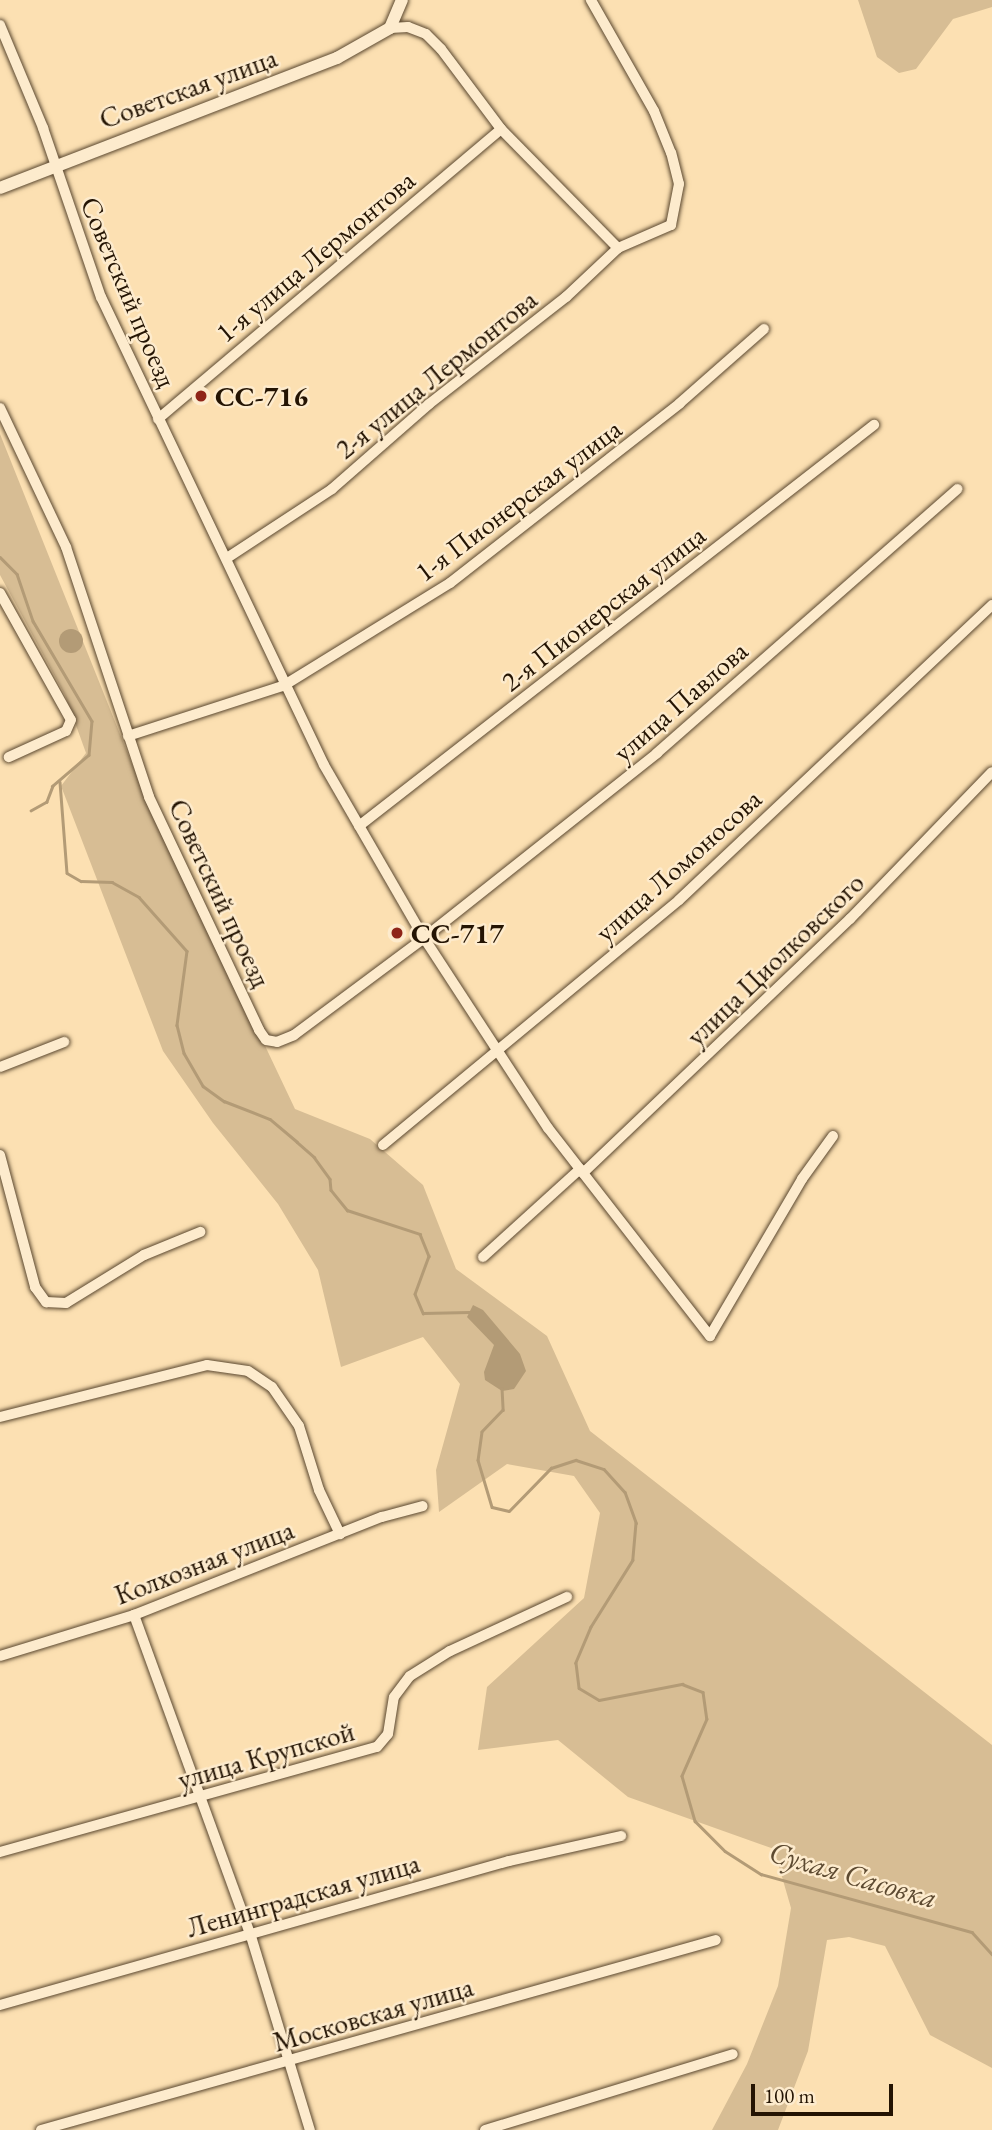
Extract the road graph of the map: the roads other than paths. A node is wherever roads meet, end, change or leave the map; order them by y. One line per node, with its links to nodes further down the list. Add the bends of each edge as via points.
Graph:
1 (402, 0): 4 (street)
2 (591, 0): 8 (street, 2-я улица Лермонтова, via 654,111 679,184 671,225)
3 (0, 25): 6 (street, Советский проезд, via 43,128)
4 (390, 28): 5 (street, via 408,27 426,34); 6 (street, Советская улица, via 337,58)
5 (501, 129): 8 (street); 11 (street, 1-я улица Лермонтова)
6 (52, 164): 7 (street, Советская улица); 11 (street, Советский проезд, via 101,297)
7 (0, 188)
8 (618, 248): 14 (street, 2-я улица Лермонтова, via 566,297 429,404 332,488)
9 (764, 329): 17 (street, 1-я Пионерская улица, via 660,420 450,583)
10 (0, 408): 18 (street, via 66,547 84,610 116,687)
11 (158, 419): 14 (street, Советский проезд)
12 (874, 425): 21 (street, 2-я Пионерская улица)
13 (958, 489): 22 (street, улица Павлова, via 657,753)
14 (228, 558): 17 (street, Советский проезд)
15 (0, 593): 19 (street, via 71,720 66,731)
16 (992, 605): 24 (street, улица Ломоносова, via 679,900)
17 (283, 686): 18 (street); 21 (street, Советский проезд)
18 (128, 736): 22 (street, Советский проезд, via 164,830 266,1040 277,1042 294,1035)
19 (9, 757)
20 (992, 772): 29 (street, улица Циолковского, via 850,919)
21 (359, 826): 22 (street, Советский проезд)
22 (424, 938): 24 (street, Советский проезд)
23 (64, 1042): 25 (street)
24 (499, 1053): 27 (street, улица Ломоносова); 29 (street, Советский проезд)
25 (0, 1067)
26 (833, 1136): 29 (street, Советский проезд, via 802,1179 710,1336)
27 (383, 1145)
28 (0, 1155): 30 (street, via 35,1287 46,1302 66,1303 144,1255)
29 (582, 1171): 31 (street, улица Циолковского)
30 (200, 1232)
31 (483, 1257)
32 (0, 1417): 34 (street, via 207,1365 248,1371 272,1387 299,1426 319,1490)
33 (423, 1506): 34 (street, Колхозная улица)
34 (340, 1534): 36 (street, Колхозная улица)
35 (568, 1597): 38 (street, улица Крупской, via 450,1651 410,1676 394,1697 388,1734 377,1746)
36 (134, 1615): 37 (street, Колхозная улица); 38 (street)
37 (0, 1656)
38 (200, 1798): 40 (street, улица Крупской); 41 (street)
39 (621, 1836): 41 (street, Ленинградская улица, via 509,1861)
40 (0, 1852)
41 (250, 1933): 43 (street, Ленинградская улица); 45 (street)
42 (716, 1940): 45 (street, Московская улица)
43 (0, 2005)
44 (733, 2054): 48 (street)
45 (288, 2062): 46 (street, Московская улица); 47 (street)
46 (41, 2130)
47 (310, 2130)
48 (485, 2130)

